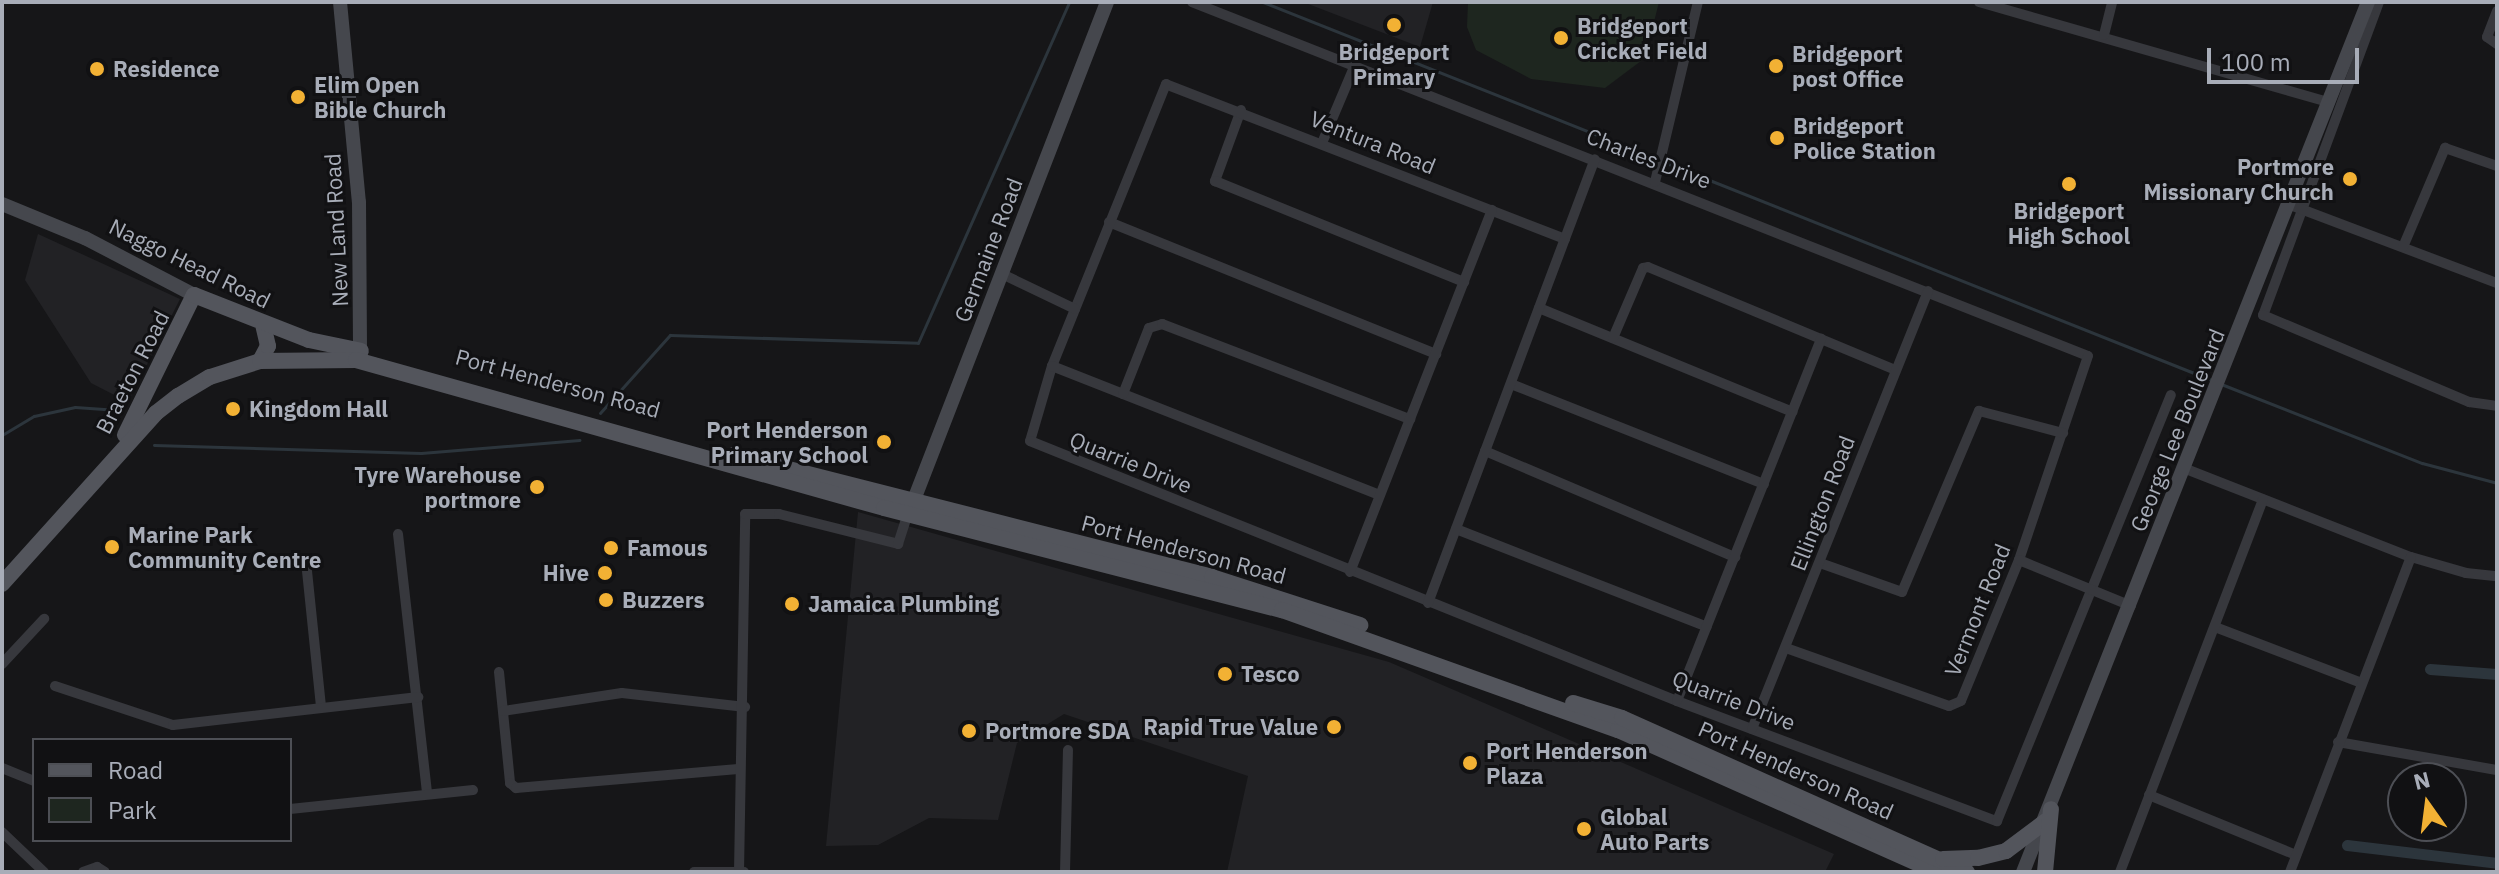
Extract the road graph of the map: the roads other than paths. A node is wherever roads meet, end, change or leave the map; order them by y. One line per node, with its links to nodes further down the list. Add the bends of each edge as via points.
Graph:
1 (340, 2): 36 (main road, New Land Road, via 359,202)
2 (1107, 2): 25 (main road, Germaine Road)
3 (1192, 2): 12 (street, Charles Drive)
4 (1698, 2): 18 (street)
5 (1981, 2): 10 (street)
6 (2112, 2): 10 (street)
7 (2368, 2): 13 (main road, George Lee Boulevard)
8 (2379, 2): 20 (street)
9 (2497, 11): 11 (street, via 2487,39)
10 (2104, 35): 13 (street)
11 (2497, 44)
12 (1355, 65): 15 (street); 16 (street, Charles Drive)
13 (2328, 102): 20 (main road, George Lee Boulevard)
14 (1241, 110): 15 (street, Ventura Road); 22 (street, Ventura Road, via 1166,84); 26 (street, via 1215,181)
15 (1322, 143): 21 (street, Ventura Road)
16 (1595, 159): 18 (street, Charles Drive); 23 (street)
17 (2497, 166): 24 (street, via 2445,148)
18 (1655, 182): 28 (street, Charles Drive)
19 (2, 204): 29 (main road, Naggo Head Road, via 85,238)
20 (2295, 206): 24 (street); 46 (street, via 2263,315 2469,402); 52 (main road, George Lee Boulevard)
21 (1492, 210): 23 (street, Ventura Road); 26 (street)
22 (1109, 222): 31 (street); 35 (street)
23 (1565, 239): 30 (street)
24 (2403, 247): 27 (street)
25 (1002, 274): 31 (street); 56 (main road, Germaine Road)
26 (1464, 282): 35 (street)
27 (2497, 283)
28 (1928, 291): 37 (street, Charles Drive); 41 (street, Ellington Road)
29 (194, 295): 32 (main road, Naggo Head Road); 39 (main road, Braeton Road)
30 (1539, 308): 33 (street); 43 (street)
31 (1075, 309): 40 (street)
32 (263, 324): 36 (main road, Naggo Head Road); 38 (main road, via 268,346)
33 (1613, 338): 34 (street, via 1645,267); 47 (street)
34 (1821, 339): 41 (street); 47 (street)
35 (1436, 354): 48 (street)
36 (361, 356): 38 (main road, Braeton Road); 56 (main road, Port Henderson Road)
37 (2088, 356): 49 (street, Vermont Road)
38 (260, 361): 42 (main road, Braeton Road)
39 (163, 366): 42 (main road, via 168,383 178,388); 51 (main road, Braeton Road)
40 (1052, 366): 44 (street); 64 (street, Quarrie Drive, via 1030,441)
41 (1895, 370): 62 (street, Ellington Road)
42 (197, 384): 51 (main road, Braeton Road, via 156,413)
43 (1511, 384): 50 (street); 53 (street)
44 (1123, 394): 48 (street, via 1149,328 1162,324); 54 (street)
45 (2171, 395): 67 (street, Quarrie Drive)
46 (2497, 406)
47 (1792, 412): 53 (street)
48 (1410, 419): 54 (street)
49 (2063, 433): 61 (street, Vermont Road); 62 (street, via 1979,411 1902,592)
50 (1485, 451): 57 (street); 59 (street)
51 (105, 467): 66 (main road, Braeton Road)
52 (2186, 469): 55 (street); 69 (main road, George Lee Boulevard)
53 (1764, 484): 59 (street)
54 (1380, 495): 64 (street)
55 (2263, 499): 60 (street); 72 (street)
56 (911, 507): 81 (street, via 898,544 779,514 745,514); 97 (main road, Port Henderson Road, via 1295,602 1541,694 1622,718)
57 (1456, 529): 68 (street); 71 (street)
58 (398, 534): 78 (street)
59 (1735, 557): 71 (street)
60 (2411, 557): 65 (street); 76 (street)
61 (2019, 560): 67 (street); 73 (street, Vermont Road, via 1957,705)
62 (1820, 563): 73 (street, Ellington Road)
63 (307, 571): 80 (street)
64 (1350, 572): 68 (street, Quarrie Drive)
65 (2497, 576)
66 (2, 584)
67 (2092, 590): 69 (street); 83 (street, Quarrie Drive, via 1997,821)
68 (1428, 603): 79 (street, Quarrie Drive)
69 (2131, 606): 94 (main road, George Lee Boulevard)
70 (44, 619): 74 (street)
71 (1707, 627): 79 (street)
72 (2215, 627): 76 (street); 92 (street)
73 (1786, 648): 83 (street, Ellington Road)
74 (2, 664)
75 (499, 672): 82 (street)
76 (2362, 683): 84 (street)
77 (55, 686): 80 (street, via 173,725)
78 (418, 697): 80 (street); 91 (street)
79 (1677, 701): 83 (street, Quarrie Drive)
80 (321, 706)
81 (745, 707): 82 (street, via 622,693); 87 (street)
82 (503, 711): 87 (street, via 512,786)
83 (1752, 729)
84 (2338, 742): 88 (street); 96 (street)
85 (1068, 750): 104 (street)
86 (2, 768): 89 (street)
87 (738, 769): 102 (street)
88 (2497, 770)
89 (32, 780)
90 (473, 790): 91 (street)
91 (427, 793): 93 (street)
92 (2149, 795): 96 (street); 108 (street)
93 (292, 809)
94 (2049, 815): 97 (main road, via 2006,851); 106 (main road, George Lee Boulevard); 107 (main road)
95 (2, 832): 98 (street)
96 (2296, 855): 109 (street)
97 (1939, 865): 105 (main road, Port Henderson Road)
98 (44, 872)
99 (83, 872): 100 (street, via 97,867)
100 (105, 872)
101 (694, 872): 102 (street)
102 (739, 872): 103 (street)
103 (746, 872)
104 (1065, 872)
105 (1967, 872)
106 (2023, 872)
107 (2045, 872)
108 (2120, 872)
109 (2290, 872)

